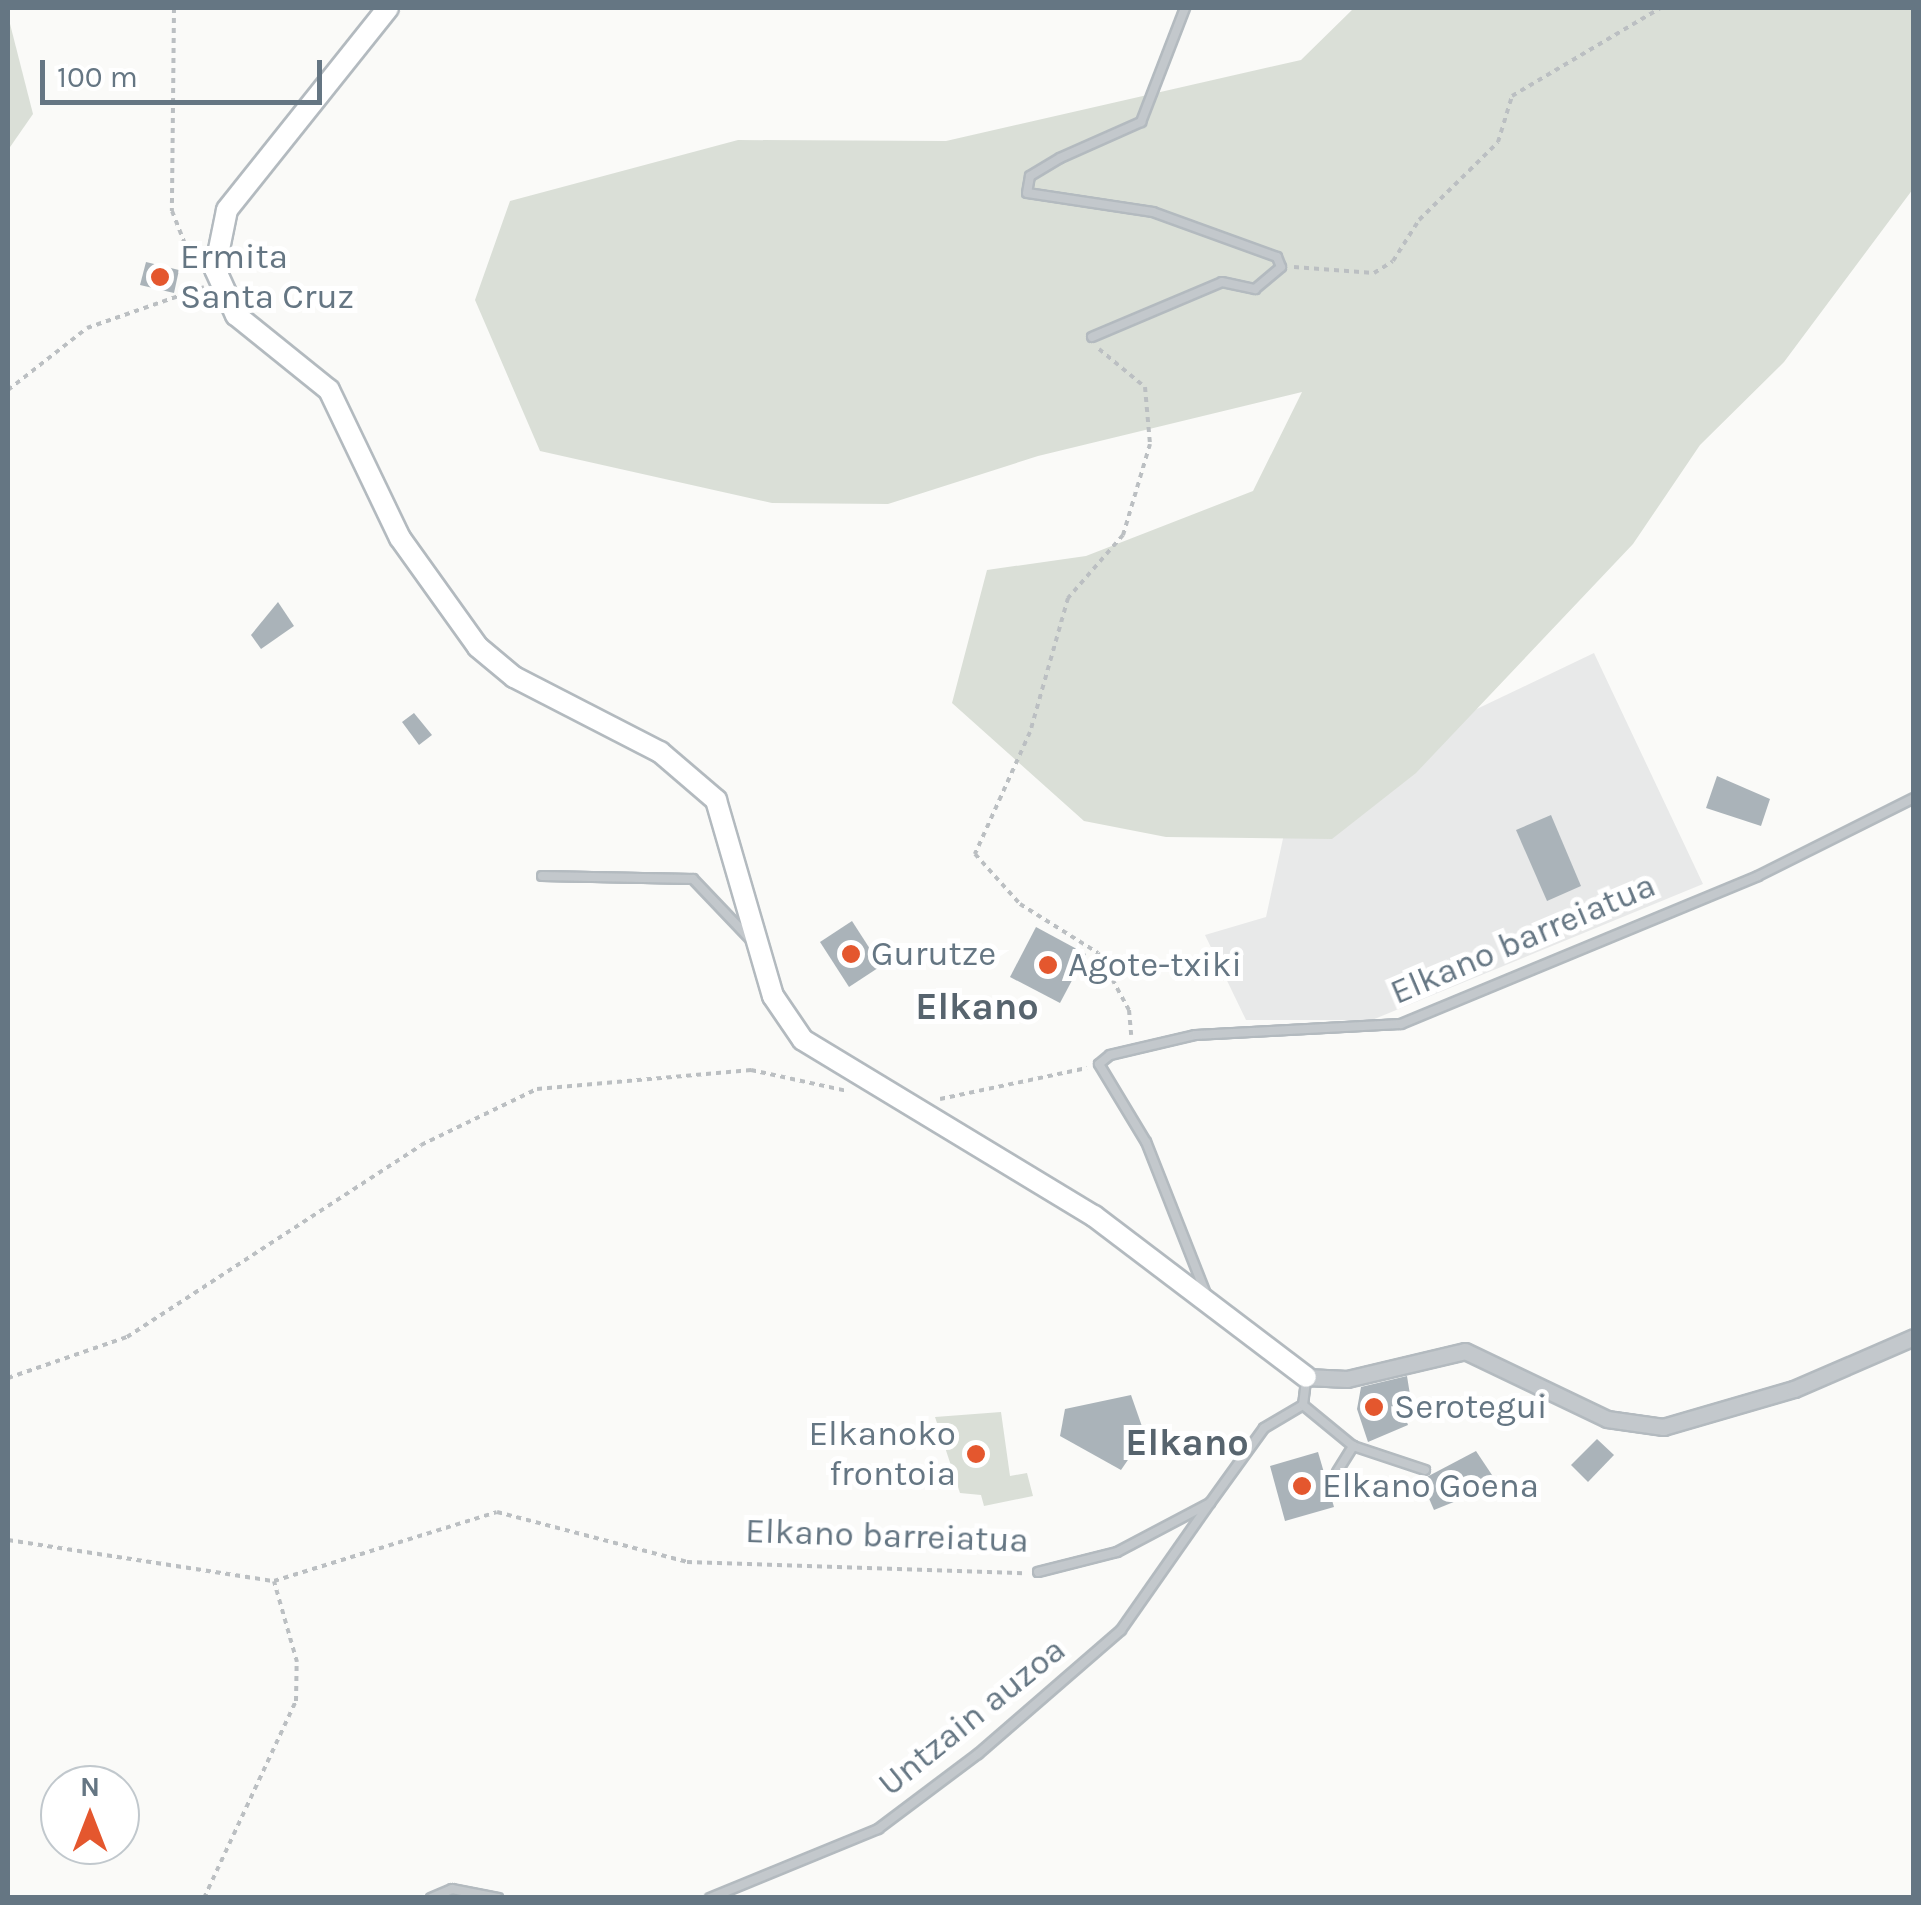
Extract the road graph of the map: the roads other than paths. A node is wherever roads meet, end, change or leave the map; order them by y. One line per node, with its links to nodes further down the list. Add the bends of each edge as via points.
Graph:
1 (388, 8): 6 (street, via 240,186 218,239 213,283 245,326 329,390 400,538 478,647 529,686 676,762 716,800)
2 (1184, 8): 3 (lane, via 1142,122 1030,176 1026,193 1152,212 1277,257 1280,270 1255,289 1222,282)
3 (1092, 336)
4 (1914, 798): 7 (lane, Elkano barreiatua, via 1758,876 1401,1024 1132,1046 1099,1064 1146,1142)
5 (542, 876): 6 (lane, via 692,878 735,931)
6 (759, 944): 7 (street, via 790,1026 894,1097 1094,1216)
7 (1215, 1308): 9 (street)
8 (1914, 1337): 9 (street, via 1794,1388 1663,1427 1607,1420 1465,1351 1347,1379)
9 (1306, 1377): 10 (lane)
10 (1304, 1405): 11 (lane); 14 (lane, Elkano barreiatua, via 1264,1428)
11 (1353, 1446): 12 (lane); 13 (lane)
12 (1424, 1470)
13 (1337, 1472)
14 (1210, 1503): 15 (lane, Elkano barreiatua, via 1117,1552); 18 (lane, Untzain auzoa, via 1121,1630 978,1754 878,1830)
15 (1038, 1572)
16 (431, 1898): 17 (lane, via 452,1889)
17 (498, 1898)
18 (710, 1898)

